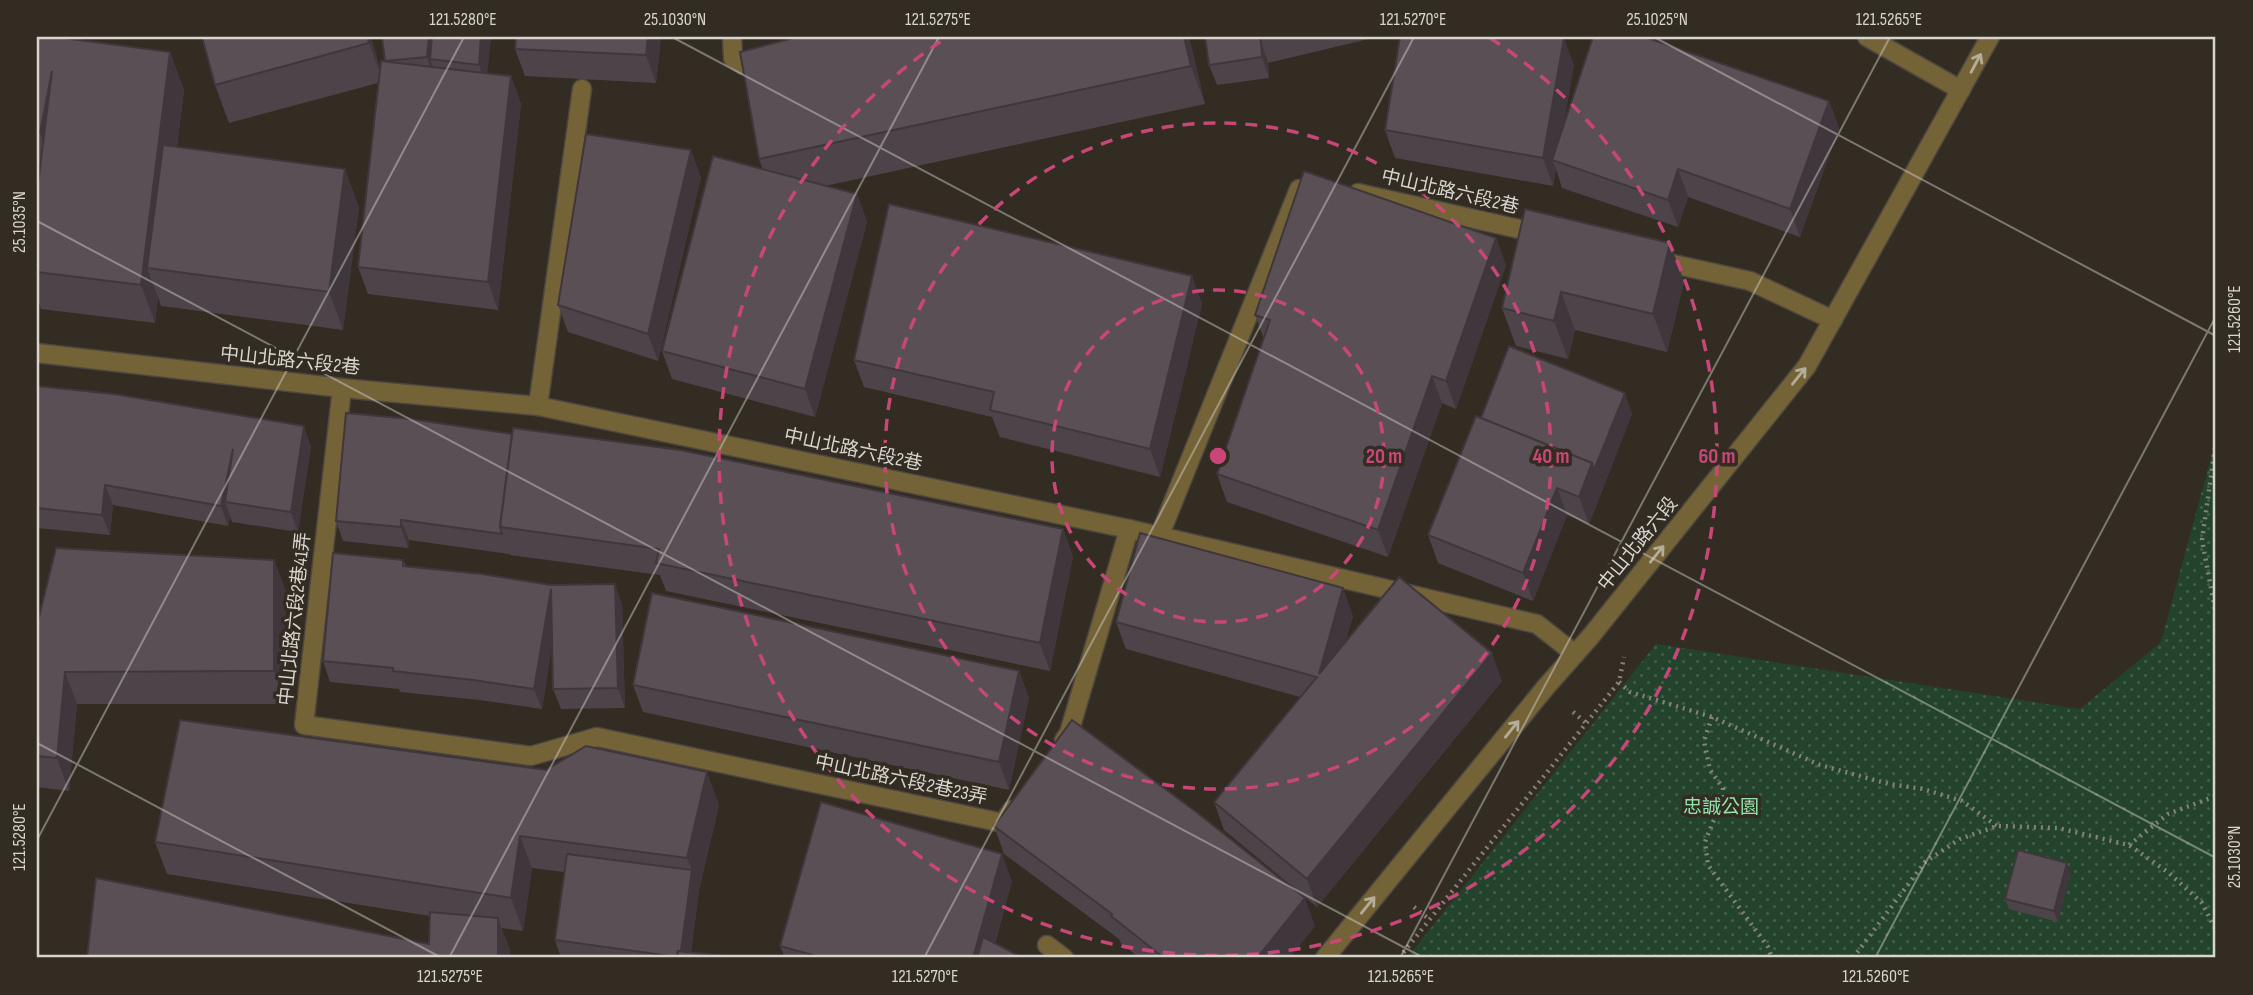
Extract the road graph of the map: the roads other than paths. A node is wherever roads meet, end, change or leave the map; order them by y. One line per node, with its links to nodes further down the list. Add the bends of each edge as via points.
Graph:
1 (732, 37): 4 (street, via 733,58 743,65)
2 (1867, 37): 6 (street)
3 (1990, 37): 6 (street, 中山北路六段, one-way to 3)
4 (781, 58)
5 (582, 89): 14 (street)
6 (1961, 90): 11 (street, 中山北路六段)
7 (1317, 183): 16 (street, via 1303,180)
8 (1344, 189): 9 (street, 中山北路六段2巷)
9 (1560, 238)
10 (1642, 257): 11 (street, via 1750,281)
11 (1833, 320): 17 (street, 中山北路六段, one-way to 11, via 1807,366)
12 (37, 353): 13 (street, 中山北路六段2巷)
13 (342, 388): 14 (street, 中山北路六段2巷); 18 (street, 中山北路六段2巷41弄, via 304,725 531,756)
14 (538, 406): 15 (street, 中山北路六段2巷)
15 (1129, 529): 16 (street, 中山北路六段2巷); 19 (street, via 1069,733)
16 (1159, 537): 17 (street, 中山北路六段2巷, via 1537,624)
17 (1575, 653): 23 (street, 中山北路六段, one-way to 17)
18 (597, 737): 20 (street, 中山北路六段2巷23弄, via 1003,823)
19 (1052, 756)
20 (1019, 801)
21 (1047, 945): 22 (street)
22 (1063, 958)
23 (1325, 958)

